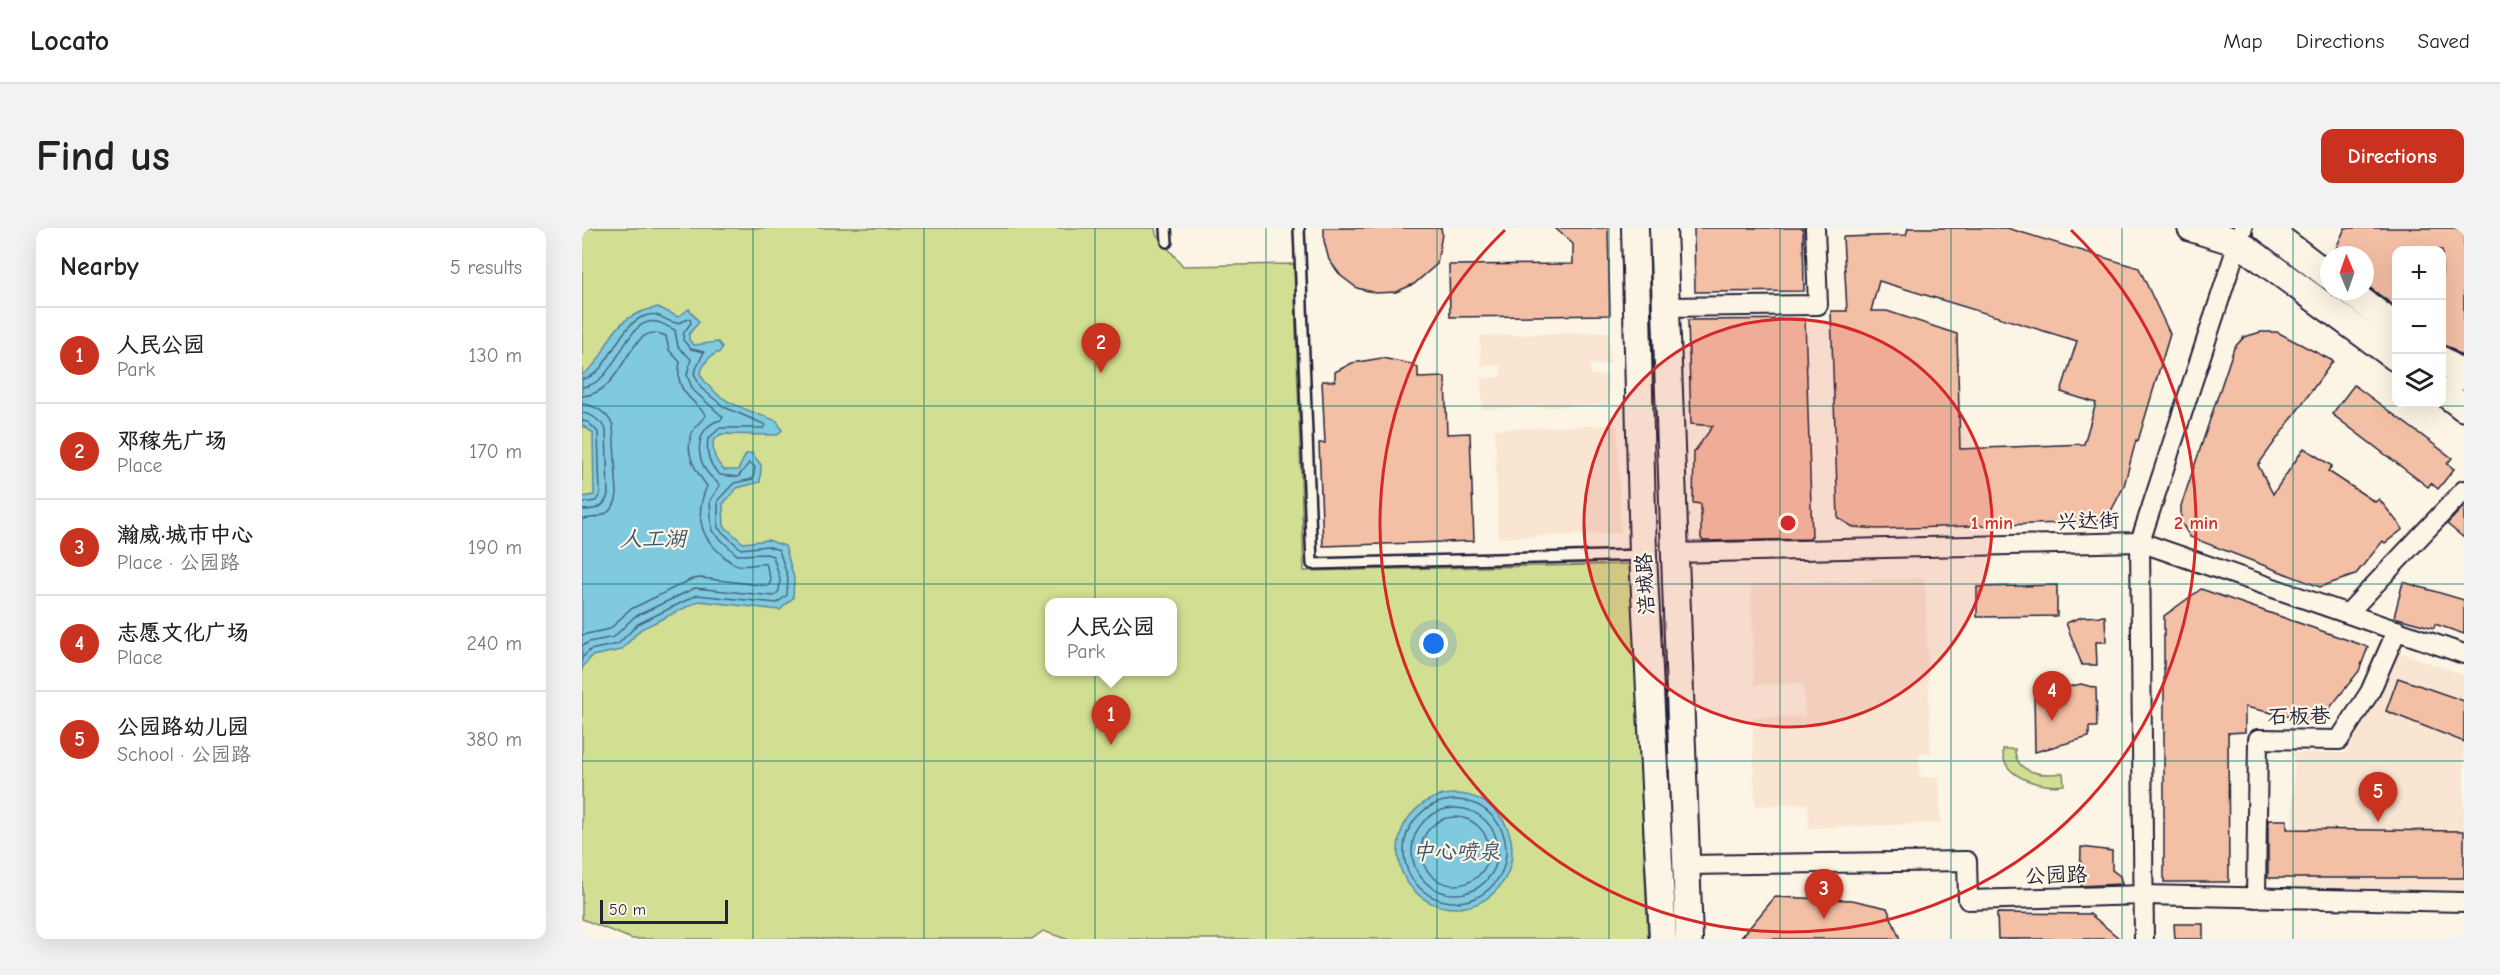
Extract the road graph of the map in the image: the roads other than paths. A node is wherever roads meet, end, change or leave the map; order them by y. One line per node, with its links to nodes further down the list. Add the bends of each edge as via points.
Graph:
1 (1166, 228): 9 (lane)
2 (1299, 228): 22 (lane, via 1312,564)
3 (1635, 228): 22 (street, 涪城路)
4 (1663, 228): 12 (street, 涪城路)
5 (1815, 228): 12 (street, via 1818,305)
6 (2191, 228): 8 (street)
7 (2266, 228): 10 (street)
8 (2241, 236): 14 (street); 20 (street)
9 (1167, 242)
10 (2320, 269)
11 (2361, 300): 13 (street)
12 (1665, 307): 21 (street, 涪城路)
13 (2392, 323)
14 (2392, 354)
15 (2446, 363): 16 (street)
16 (2464, 377)
17 (2446, 395): 18 (street)
18 (2464, 408)
19 (2464, 490): 23 (street)
20 (2140, 542): 21 (street, 兴达街); 23 (street, 兴达街); 27 (street)
21 (1675, 553): 26 (street, 涪城路)
22 (1643, 555): 30 (street, 涪城路)
23 (2348, 613): 24 (street, 兴达街)
24 (2397, 630): 25 (street, 兴达街); 28 (street, 石板巷, via 2370,692 2339,740 2258,739)
25 (2464, 654)
26 (1687, 865): 27 (street, 公园路, via 1967,861 1968,900); 31 (street, 涪城路)
27 (2144, 895): 28 (street, 公园路); 32 (street)
28 (2256, 898): 29 (street, 公园路)
29 (2464, 902)
30 (1664, 939)
31 (1689, 939)
32 (2144, 939)

